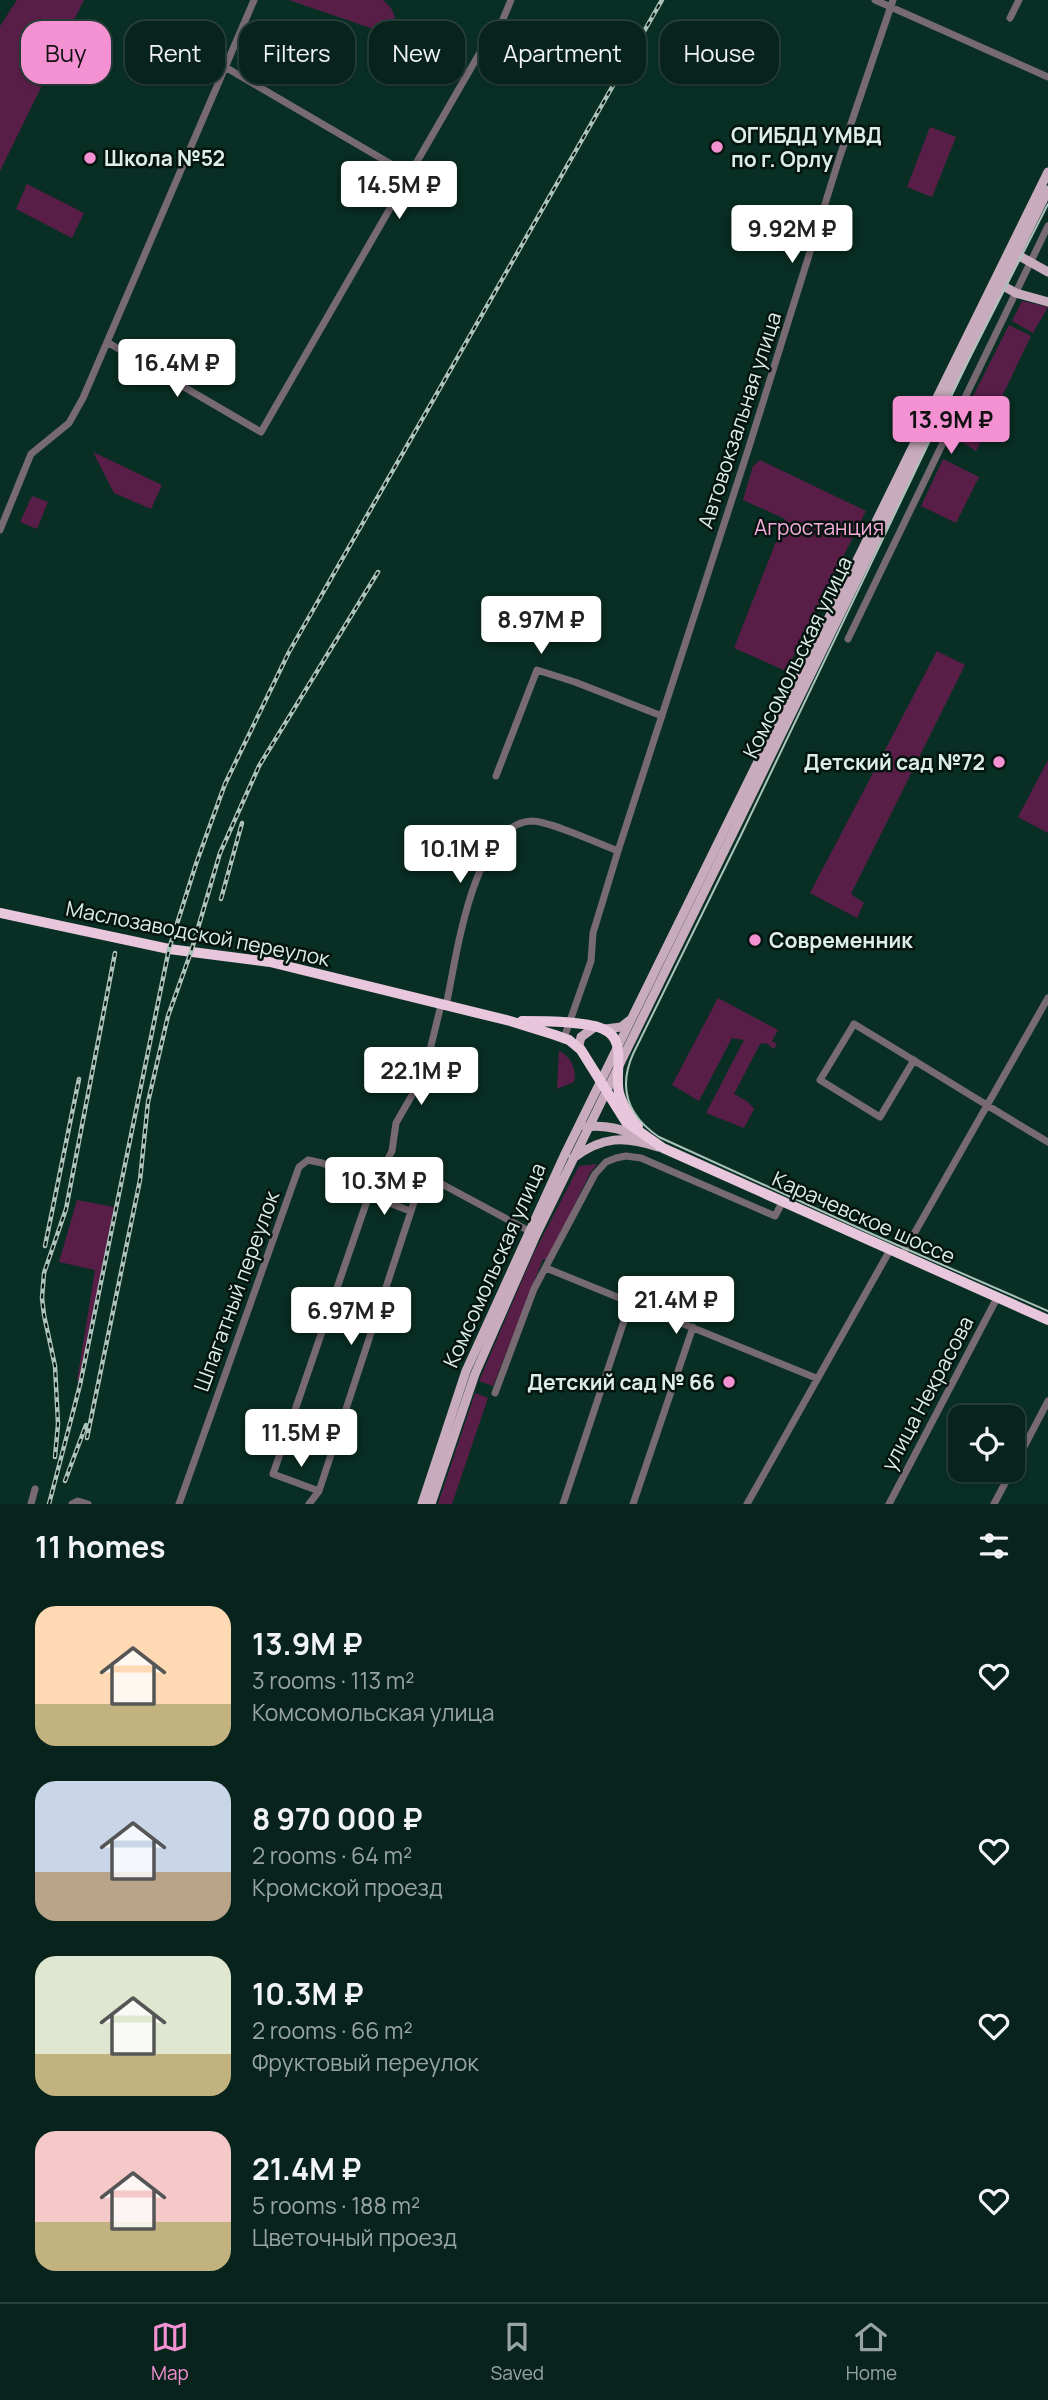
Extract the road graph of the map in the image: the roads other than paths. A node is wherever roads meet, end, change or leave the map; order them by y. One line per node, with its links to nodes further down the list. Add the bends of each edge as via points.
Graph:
1 (254, 0): 7 (street)
2 (511, 0): 11 (street, via 493,43 482,49)
3 (875, 0): 5 (street)
4 (1019, 0): 6 (street)
5 (892, 4): 8 (street); 23 (street, Автовокзальная улица)
6 (1010, 18)
7 (225, 67): 11 (street)
8 (1048, 77)
9 (218, 84): 20 (street)
10 (1048, 172): 17 (main road, Комсомольская улица)
11 (408, 174): 20 (street, via 261,432)
12 (1048, 190): 14 (main road, Комсомольская улица)
13 (1048, 226): 15 (street)
14 (1016, 254): 15 (main road); 17 (main road, Комсомольская улица)
15 (1030, 262): 16 (main road); 18 (street)
16 (1048, 272)
17 (998, 282): 18 (main road); 30 (main road, Комсомольская улица); 39 (main road, Комсомольская улица)
18 (1016, 293): 19 (main road); 22 (street)
19 (1048, 302)
20 (107, 342): 21 (street, via 69,423 28,459)
21 (0, 530)
22 (848, 639)
23 (662, 716): 24 (street, via 537,670); 25 (street, Автовокзальная улица)
24 (496, 776)
25 (618, 850): 28 (street, via 540,822 522,823 505,832 488,853 475,883); 33 (street, Автовокзальная улица, via 593,933 591,961)
26 (0, 913): 28 (highway, Маслозаводской переулок, via 169,949 270,962)
27 (1048, 998): 29 (street)
28 (443, 1006): 32 (highway, Маслозаводской переулок); 47 (street, via 415,1090 396,1123 392,1152)
29 (1040, 1013): 31 (street); 41 (street)
30 (632, 1018): 34 (main road, via 621,1027); 36 (main road, Комсомольская улица)
31 (1048, 1018)
32 (510, 1021): 33 (highway, Маслозаводской переулок); 35 (highway, Маслозаводской переулок)
33 (569, 1024): 34 (highway, Маслозаводской переулок); 35 (street, Автовокзальная улица)
34 (601, 1028): 36 (highway, via 613,1036); 37 (main road, via 581,1037)
35 (564, 1038): 37 (highway, Маслозаводской переулок)
36 (618, 1047): 39 (highway, Комсомольская улица)
37 (584, 1055): 39 (main road, via 599,1066); 40 (highway)
38 (914, 1060): 38 (street, via 854,1024 820,1080 880,1117); 41 (street)
39 (612, 1067): 40 (main road, Комсомольская улица); 45 (highway, via 626,1110)
40 (603, 1087): 42 (main road, Комсомольская улица); 43 (main road, Комсомольская улица); 45 (highway, via 626,1122)
41 (987, 1106): 44 (street); 53 (street)
42 (588, 1126): 43 (main road); 45 (main road, via 616,1128); 46 (main road, Комсомольская улица)
43 (577, 1130): 51 (main road, Комсомольская улица)
44 (1048, 1142)
45 (663, 1148): 46 (main road, via 635,1140 606,1140); 49 (highway, Карачевское шоссе)
46 (572, 1159): 72 (main road, Комсомольская улица, via 475,1374)
47 (374, 1184): 48 (street); 69 (street, Шпагатный переулок, via 322,1163 308,1160 299,1167)
48 (369, 1195): 50 (street); 65 (street, via 273,1474)
49 (783, 1201): 52 (highway, Карачевское шоссе); 54 (street, via 775,1216 644,1158 616,1158 595,1174)
50 (410, 1211): 51 (street, via 419,1187 433,1181); 65 (street)
51 (529, 1231): 71 (main road, Комсомольская улица, via 467,1371)
52 (890, 1250): 53 (highway, Карачевское шоссе); 59 (street)
53 (902, 1255): 55 (highway, Карачевское шоссе)
54 (546, 1269): 56 (street); 60 (street, via 534,1289)
55 (997, 1297): 57 (highway, Карачевское шоссе); 76 (street, улица Некрасова)
56 (630, 1303): 58 (street); 73 (street)
57 (1048, 1320)
58 (693, 1327): 59 (street); 74 (street)
59 (816, 1378): 75 (street)
60 (495, 1394)
61 (1048, 1401): 62 (street)
62 (1025, 1446)
63 (1006, 1482): 77 (street)
64 (36, 1489): 67 (street)
65 (319, 1491): 70 (street)
66 (75, 1502): 68 (street)
67 (31, 1504)
68 (88, 1504)
69 (179, 1504)
70 (309, 1504)
71 (422, 1504)
72 (432, 1504)
73 (563, 1504)
74 (633, 1504)
75 (747, 1504)
76 (889, 1504)
77 (994, 1504)

